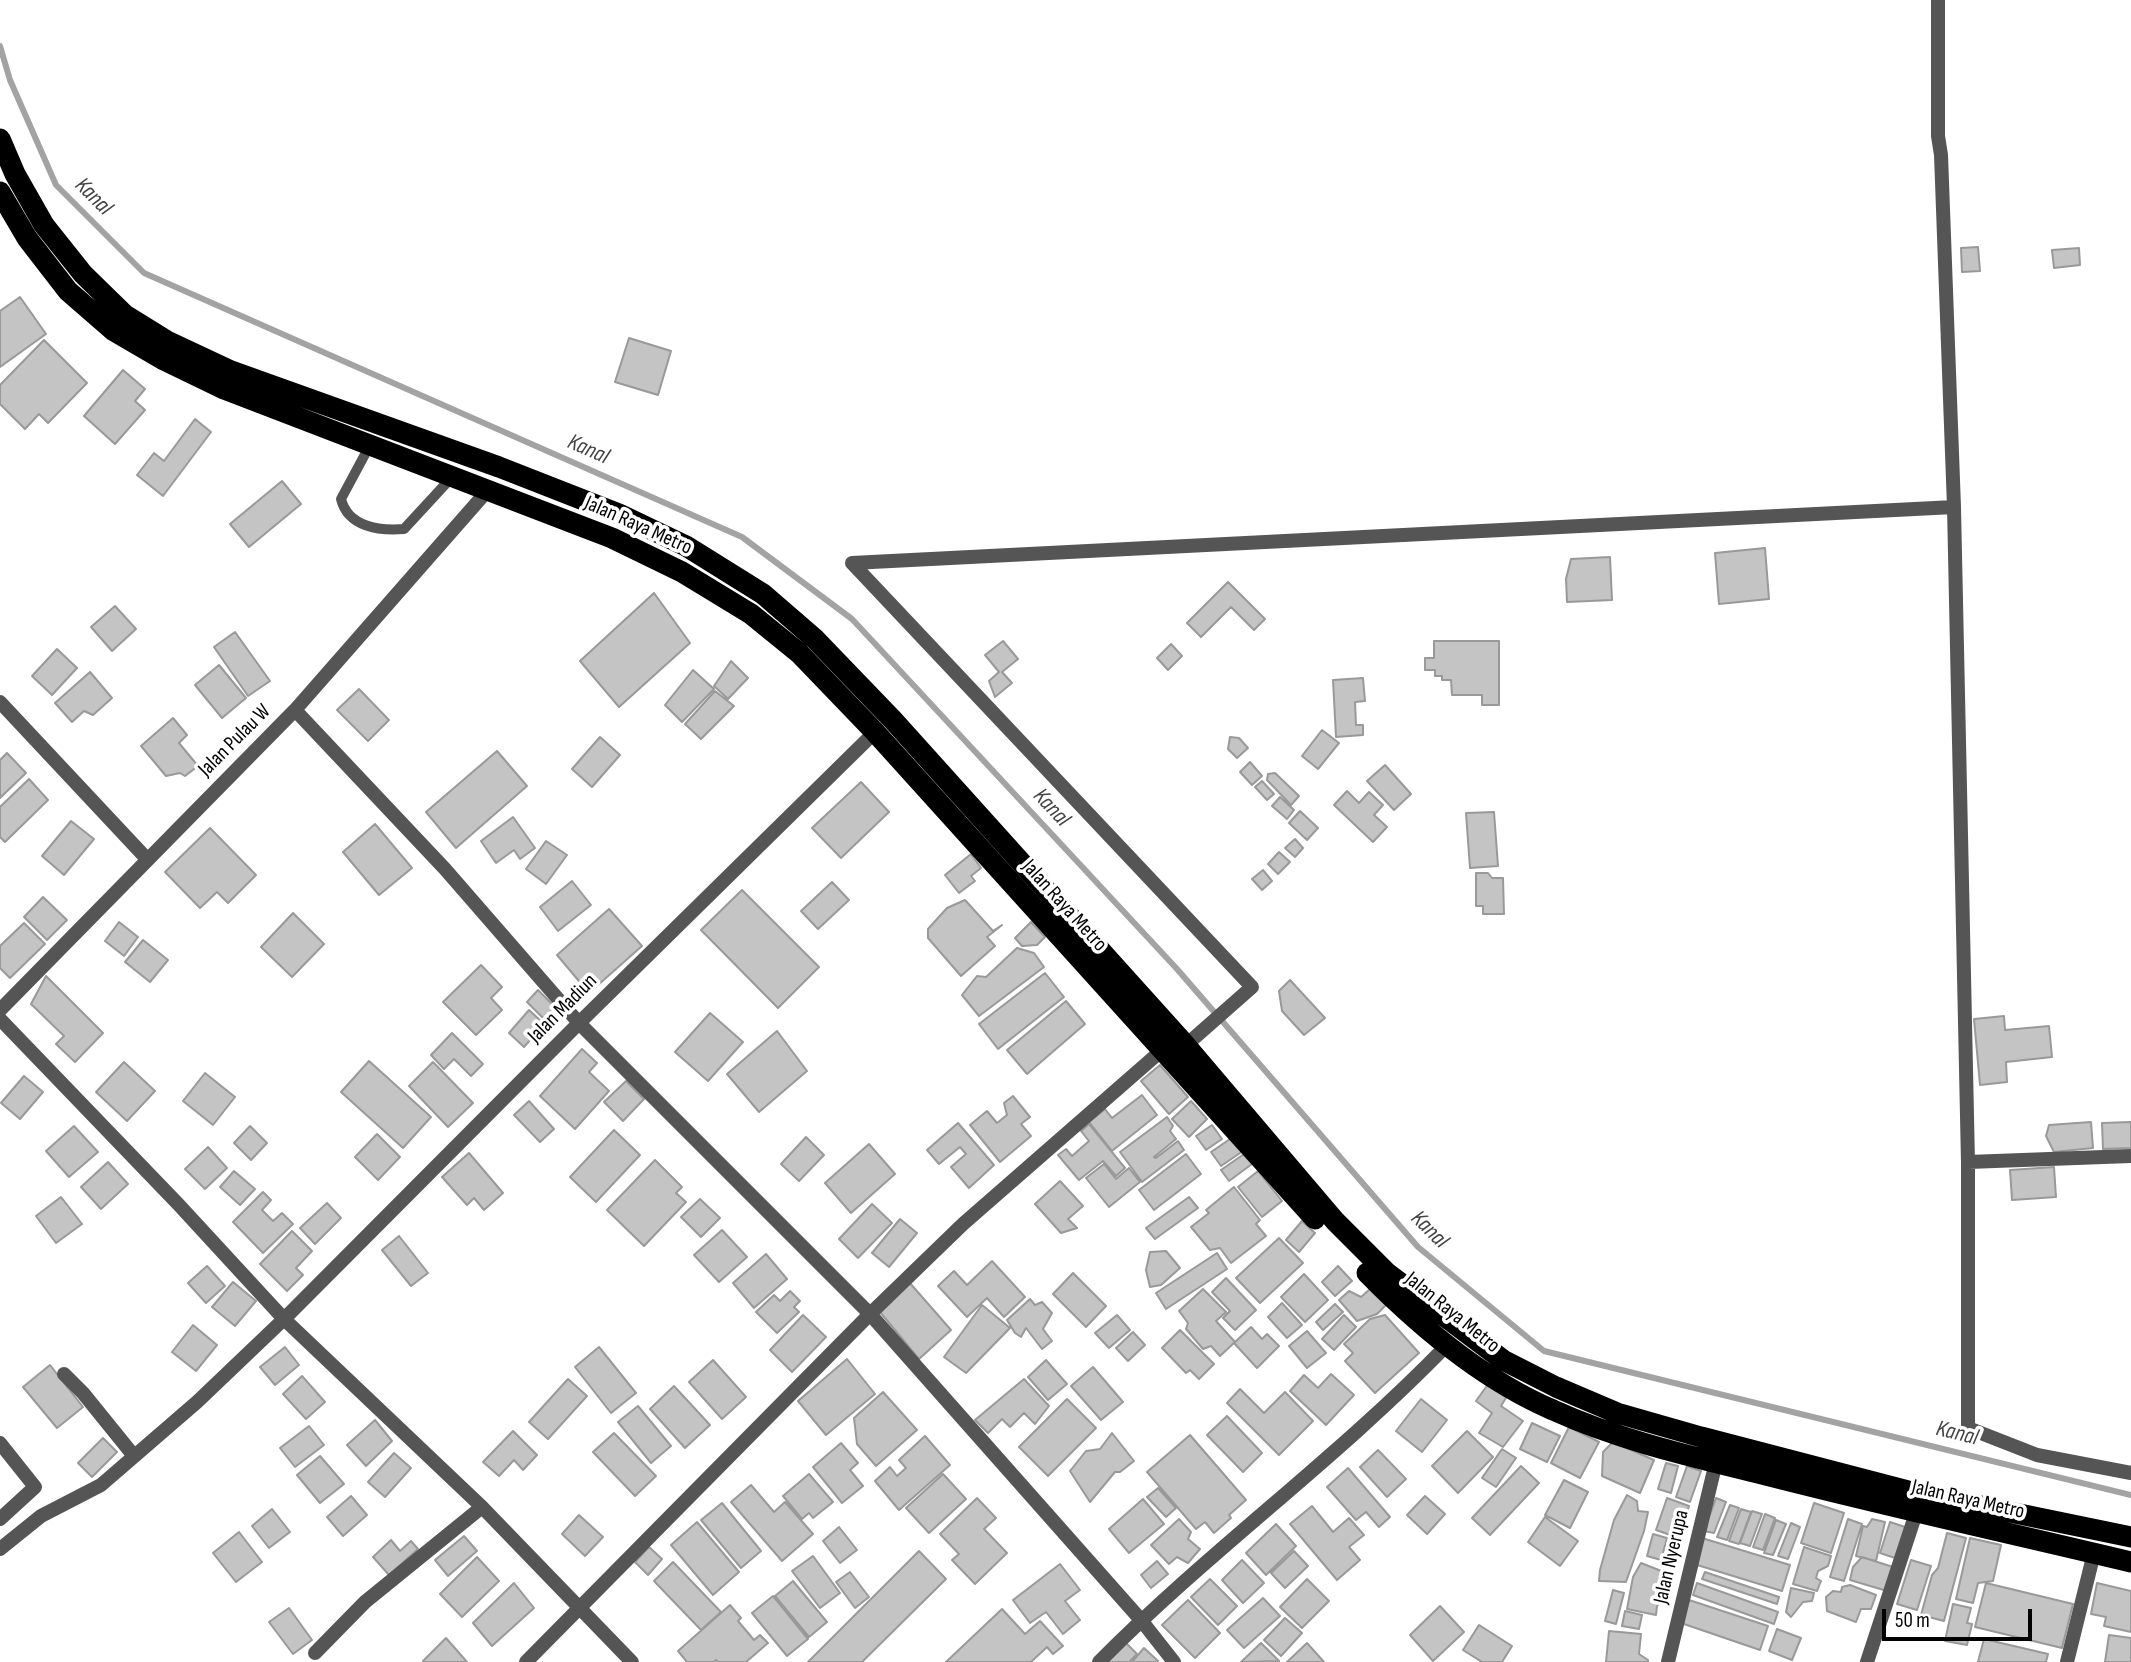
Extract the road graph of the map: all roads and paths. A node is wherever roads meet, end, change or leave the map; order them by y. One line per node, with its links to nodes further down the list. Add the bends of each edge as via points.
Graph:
1 (1938, 0): 10 (street, via 1938,136)
2 (0, 139): 4 (highway, via 44,225 83,274 125,315 231,371)
3 (0, 192): 5 (highway, Jalan Raya Metro, via 27,238 68,291 114,331 224,390)
4 (380, 424): 5 (highway); 6 (highway)
5 (370, 445): 8 (highway, Jalan Raya Metro); 8 (lane, via 341,499 349,515 372,529 404,529)
6 (464, 455): 7 (highway); 8 (highway)
7 (499, 467): 9 (highway); 18 (highway, via 619,514 686,547 763,594 816,639 892,720)
8 (453, 477): 9 (highway, Jalan Raya Metro)
9 (488, 490): 12 (street, Jalan Pulau W); 13 (highway, Jalan Raya Metro, via 612,538 682,572 751,614 799,653)
10 (1954, 507): 18 (street, via 852,563 1252,988); 21 (street)
11 (0, 702): 14 (street)
12 (295, 710): 14 (street, Jalan Pulau W); 17 (street, via 445,869)
13 (876, 732): 17 (street, Jalan Madiun); 19 (highway, Jalan Raya Metro)
14 (147, 859): 15 (street, Jalan Pulau W)
15 (0, 1010)
16 (0, 1019): 23 (street)
17 (579, 1023): 22 (street); 23 (street, Jalan Madiun)
18 (1185, 1046): 33 (highway, via 1335,1221 1387,1273 1503,1360 1617,1413 1689,1434 1908,1491)
19 (1161, 1051): 22 (street, via 963,1224); 24 (highway, Jalan Raya Metro, via 1377,1283)
20 (2131, 1156): 21 (street)
21 (1968, 1162): 29 (street, via 1968,1428 2037,1454)
22 (870, 1314): 37 (street); 38 (street)
23 (284, 1319): 27 (street, Jalan Madiun); 30 (street)
24 (1447, 1345): 28 (highway, Jalan Raya Metro, via 1496,1380 1552,1410 1619,1436); 38 (street, via 1397,1396)
25 (64, 1374): 27 (street)
26 (0, 1443): 32 (street, via 35,1488)
27 (134, 1456): 34 (street, Jalan Madiun, via 101,1485 41,1516)
28 (1716, 1462): 31 (highway, Jalan Raya Metro); 44 (street, Jalan Nyerupa)
29 (2131, 1473)
30 (482, 1507): 37 (street); 39 (street, via 365,1602)
31 (1916, 1513): 35 (highway, Jalan Raya Metro); 45 (street)
32 (0, 1519)
33 (2131, 1537)
34 (0, 1549)
35 (2094, 1553): 36 (highway, Jalan Raya Metro); 46 (street)
36 (2131, 1562)
37 (581, 1608): 40 (street); 41 (street)
38 (1140, 1620): 42 (street); 43 (street)
39 (315, 1653)
40 (526, 1662)
41 (632, 1662)
42 (1100, 1662)
43 (1174, 1662)
44 (1668, 1662)
45 (1867, 1662)
46 (2067, 1662)

